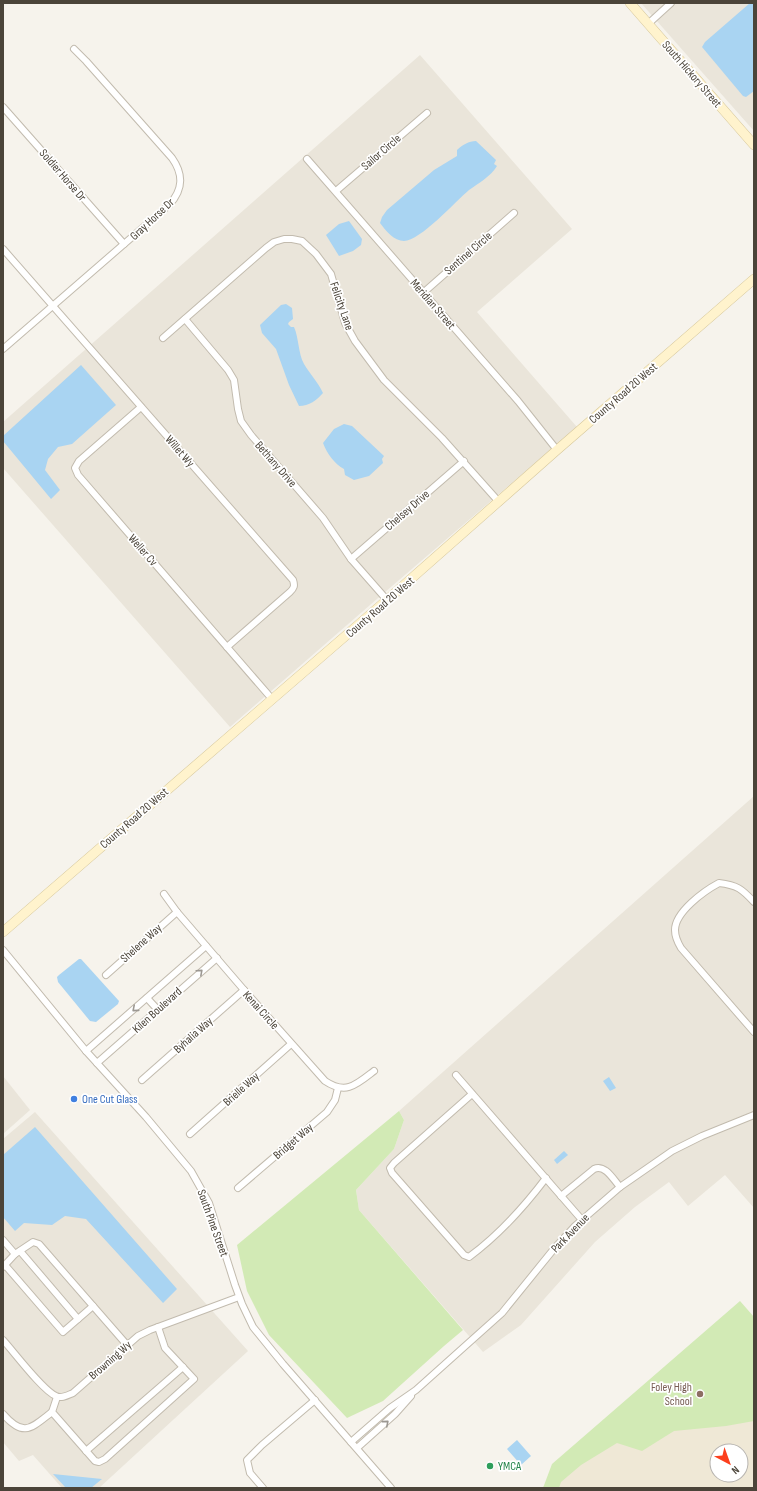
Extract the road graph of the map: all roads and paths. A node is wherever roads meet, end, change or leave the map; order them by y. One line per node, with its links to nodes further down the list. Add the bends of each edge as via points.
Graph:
1 (630, 3): 3 (street, South Hickory Street)
2 (671, 3): 3 (street)
3 (648, 24): 7 (street, South Hickory Street)
4 (74, 49): 11 (street, Gray Horse Dr, via 172,158 181,174 180,187 173,201)
5 (3, 106): 11 (street, Soldier Horse Dr)
6 (427, 113): 9 (street, Sailor Circle)
7 (754, 145)
8 (307, 159): 9 (street, Meridian Street)
9 (336, 191): 14 (street, Meridian Street)
10 (514, 213): 14 (street, Sentinel Circle)
11 (124, 244): 15 (street, Gray Horse Dr)
12 (3, 249): 15 (street, Willet Wy)
13 (754, 279): 20 (street, County Road 20 West)
14 (424, 293): 20 (street, Meridian Street)
15 (53, 306): 18 (street, Gray Horse Dr); 19 (street, Willet Wy)
16 (185, 319): 17 (street, Felicity Lane); 21 (street, Felicity Lane, via 274,242 284,239 302,242 316,254 331,274 345,323 384,380); 23 (street, Bethany Drive, via 234,380 241,421 323,518)
17 (164, 338)
18 (3, 349)
19 (141, 407): 25 (street, Weller Cv, via 79,461 75,471); 25 (street, Willet Wy, via 290,577 294,585 294,589)
20 (557, 450): 22 (street, County Road 20 West)
21 (464, 462): 22 (street, Felicity Lane); 23 (street, Chelsey Drive)
22 (499, 502): 24 (street, County Road 20 West)
23 (351, 559): 24 (street, Bethany Drive)
24 (388, 600): 26 (street, County Road 20 West)
25 (227, 647): 26 (street, Weller Cv)
26 (272, 699): 32 (street, County Road 20 West)
27 (164, 894): 29 (street, Kenai Circle)
28 (754, 902): 31 (street, via 737,886 727,881 719,883 708,889 682,912)
29 (177, 912): 33 (street, Kenai Circle); 36 (street, Shelene Way)
30 (668, 928): 31 (street)
31 (675, 930): 40 (street, via 681,948)
32 (3, 932)
33 (206, 946): 35 (street, Kenai Circle); 38 (street, Kilen Boulevard)
34 (3, 950): 42 (street, South Pine Street)
35 (217, 958): 37 (street, Kenai Circle); 39 (street, Kilen Boulevard, one-way to 35)
36 (106, 975)
37 (244, 990): 41 (street, Kenai Circle); 46 (street, Byhalia Way)
38 (147, 998): 39 (street); 42 (street, Kilen Boulevard, one-way to 42)
39 (158, 1010): 43 (street, Kilen Boulevard)
40 (754, 1032)
41 (291, 1044): 47 (street, Kenai Circle, via 325,1081); 50 (street, Brielle Way)
42 (86, 1051): 43 (street, South Pine Street)
43 (97, 1063): 59 (street, South Pine Street, via 191,1171 209,1203)
44 (374, 1071): 47 (street, via 357,1084)
45 (456, 1075): 48 (street)
46 (142, 1080)
47 (338, 1088): 53 (street, Bridget Way, via 335,1100 327,1112)
48 (472, 1094): 51 (street); 51 (street, via 390,1168 464,1256 475,1252 511,1220)
49 (754, 1114): 52 (street, Park Avenue, via 672,1151)
50 (190, 1134)
51 (546, 1178): 54 (street)
52 (620, 1187): 54 (street, via 604,1169 598,1168); 55 (street, Park Avenue)
53 (238, 1188)
54 (561, 1196): 55 (street)
55 (582, 1220): 66 (street, Park Avenue, via 553,1250 502,1313)
56 (3, 1240): 57 (street)
57 (18, 1253): 58 (street); 60 (street, via 33,1242 39,1244); 61 (street)
58 (4, 1266): 61 (street, via 63,1332)
59 (239, 1297): 62 (street, Browning Wy); 68 (street, South Pine Street, via 248,1318 262,1339)
60 (93, 1306): 61 (street); 64 (street)
61 (78, 1319)
62 (158, 1327): 64 (street, Browning Wy, via 138,1336); 65 (street, via 165,1348)
63 (3, 1340): 67 (street, via 46,1390)
64 (127, 1345): 67 (street, Browning Wy, via 73,1393)
65 (183, 1367): 73 (street); 73 (street, via 194,1379 105,1459 95,1461)
66 (416, 1390): 71 (street, Park Avenue, via 390,1408); 72 (street, Park Avenue, one-way to 66, via 395,1414)
67 (57, 1397): 69 (street)
68 (315, 1400): 71 (street, South Pine Street); 74 (street, via 247,1460 250,1473)
69 (52, 1412): 70 (street, via 24,1430); 73 (street)
70 (3, 1414)
71 (351, 1442): 72 (street, South Pine Street)
72 (357, 1448): 75 (street, South Pine Street)
73 (86, 1451)
74 (263, 1488)
75 (391, 1488)

